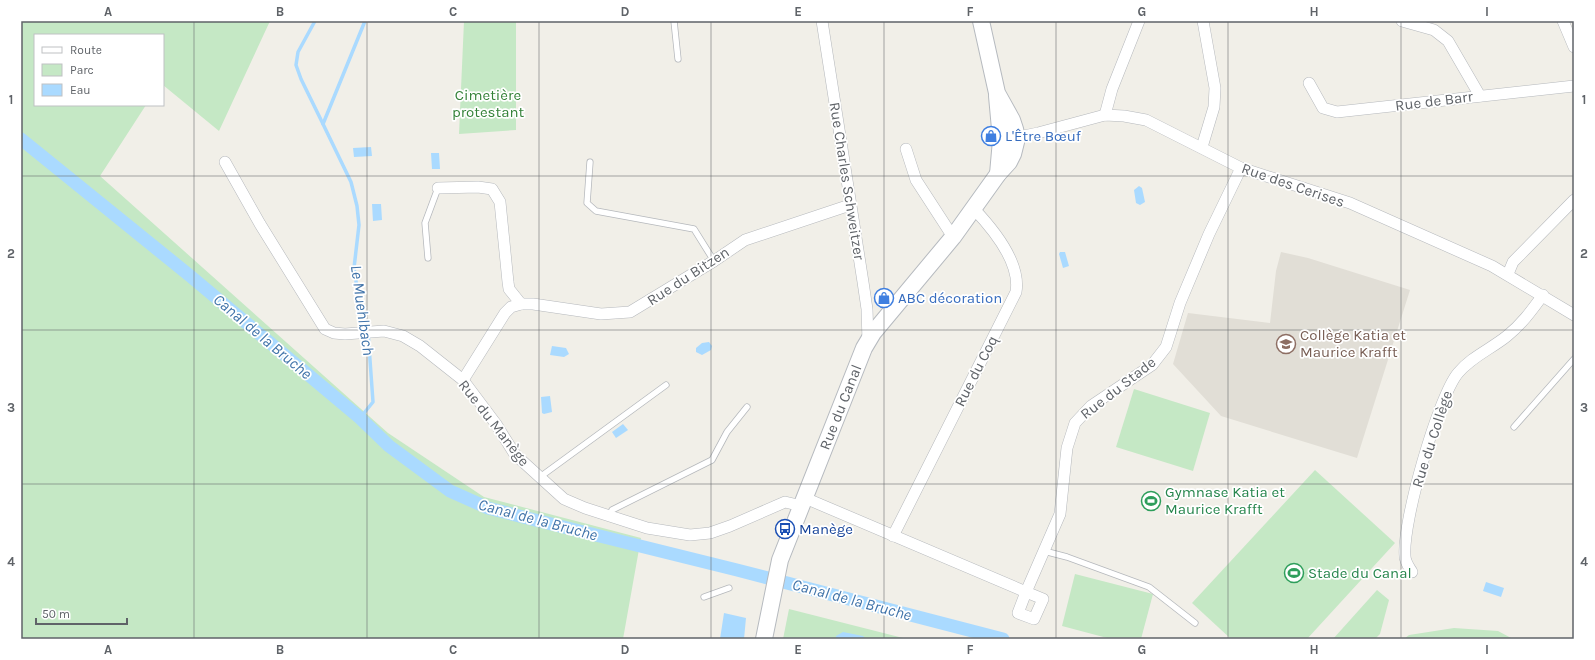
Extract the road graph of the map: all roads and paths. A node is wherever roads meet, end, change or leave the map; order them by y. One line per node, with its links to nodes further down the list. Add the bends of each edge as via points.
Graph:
1 (674, 21): 10 (lane)
2 (822, 21): 26 (street, Rue Charles Schweitzer)
3 (981, 21): 13 (main road)
4 (1139, 21): 15 (street, via 1112,89)
5 (1203, 21): 18 (street, via 1215,88 1214,107)
6 (1402, 21): 8 (street)
7 (1563, 21): 9 (street)
8 (1435, 25): 14 (street, via 1448,41)
9 (1574, 47)
10 (678, 59)
11 (1309, 83): 14 (street, Rue de Barr, via 1323,108 1338,112)
12 (1574, 86): 14 (street, Rue de Barr)
13 (997, 93): 16 (main road, via 1012,120); 17 (main road, Rue du Canal)
14 (1480, 96)
15 (1105, 115): 16 (street, Rue des Cerises); 18 (street, Rue des Cerises, via 1146,120)
16 (1016, 138): 17 (street, Rue des Cerises); 23 (main road, Rue du Canal, via 1009,162)
17 (1001, 140): 23 (main road, Rue du Canal)
18 (1202, 147): 22 (street, Rue des Cerises)
19 (906, 149): 28 (street, via 916,180)
20 (226, 162): 37 (street, Rue du Manège, via 260,224 325,329 345,334 375,330 394,333 411,340 435,356)
21 (590, 162): 30 (lane, via 587,204 596,212 694,229)
22 (1240, 168): 31 (street, Rue des Cerises, via 1350,204); 45 (street, Rue du Stade, via 1180,303 1166,347 1152,365 1091,406 1075,423 1067,448 1060,514)
23 (998, 174): 27 (main road, Rue du Canal)
24 (438, 188): 29 (lane, via 425,223); 33 (street, via 492,189 500,202 509,288)
25 (1574, 200): 31 (street, via 1513,262)
26 (850, 205): 30 (street, Rue du Bitzen, via 745,240); 35 (street, Rue Charles Schweitzer, via 867,309)
27 (974, 209): 28 (main road, Rue du Canal); 44 (street, Rue du Coq, via 1012,260 1016,274 1016,292)
28 (953, 237): 35 (main road, Rue du Canal)
29 (428, 258)
30 (714, 261): 33 (street, Rue du Bitzen, via 630,312 606,314)
31 (1508, 274): 32 (street, Rue des Cerises)
32 (1543, 295): 34 (street, Rue des Cerises); 46 (street, Rue du Collège, via 1517,328 1465,365 1448,387 1416,488 1404,550)
33 (521, 304): 37 (street, via 511,307 505,313)
34 (1574, 315)
35 (868, 341): 42 (main road, Rue du Canal, via 859,357)
36 (1574, 359): 40 (lane)
37 (463, 380): 41 (street, Rue du Manège, via 514,453)
38 (666, 385): 41 (lane)
39 (747, 407): 43 (lane, via 727,432 712,460 612,510)
40 (1514, 427)
41 (540, 477): 43 (street, Rue du Manège, via 564,499)
42 (803, 502): 43 (street, Rue du Manège, via 785,502 730,526 699,535 666,532); 44 (street); 50 (main road, Rue du Canal, via 777,568)
43 (609, 517)
44 (893, 536): 45 (street, Rue du Stade, via 1026,592)
45 (1044, 552): 49 (lane, via 1068,557 1150,587)
46 (1412, 572)
47 (729, 588): 48 (lane)
48 (704, 597)
49 (1195, 623)
50 (764, 639)

